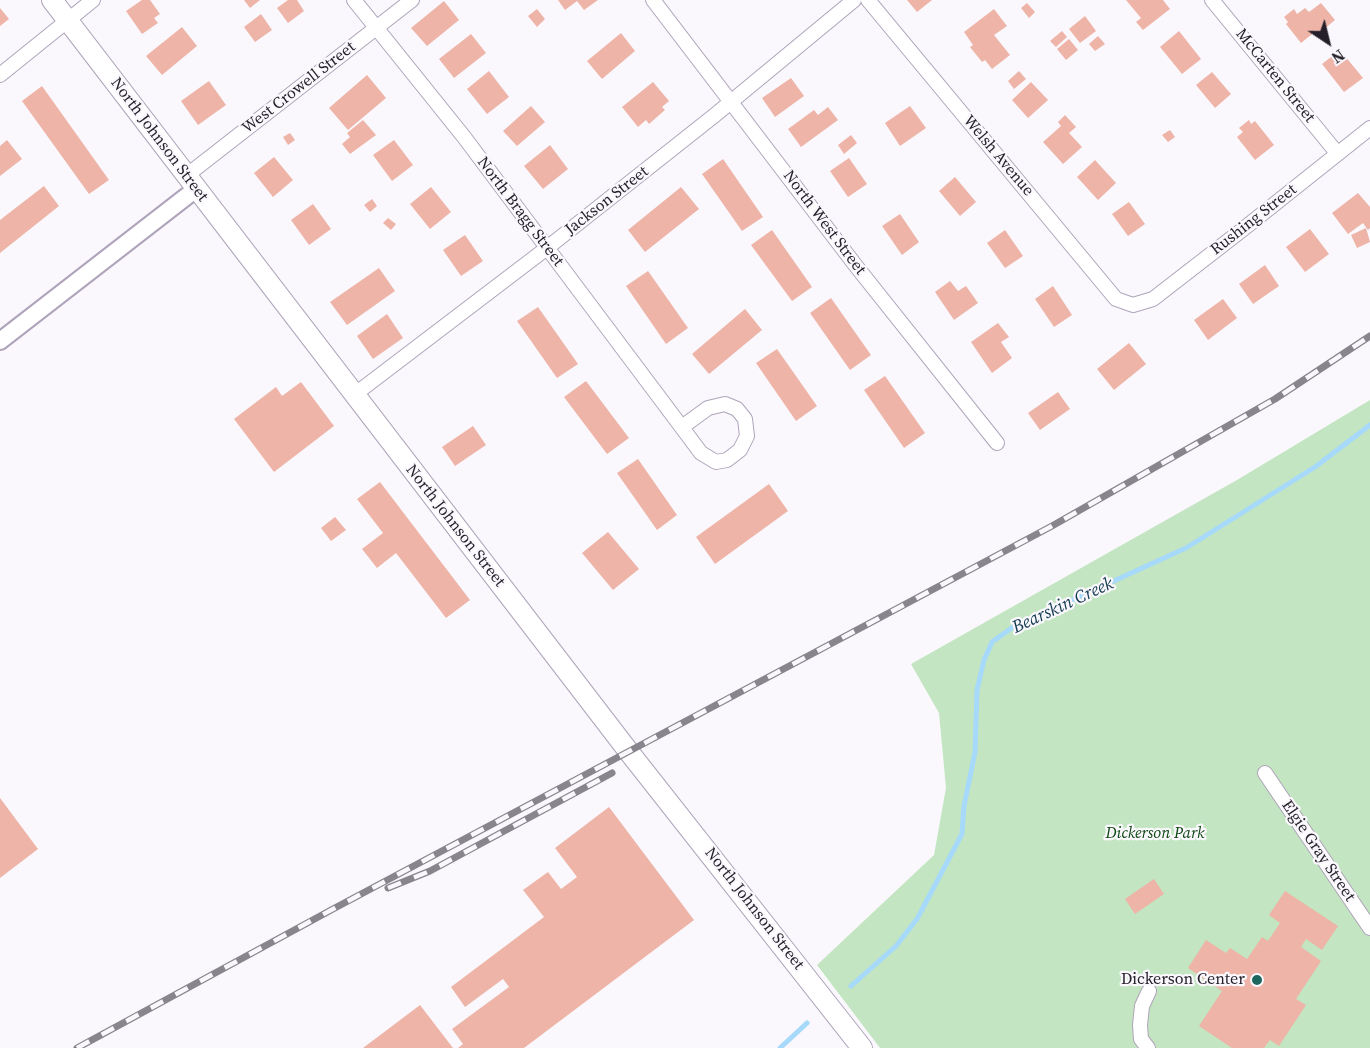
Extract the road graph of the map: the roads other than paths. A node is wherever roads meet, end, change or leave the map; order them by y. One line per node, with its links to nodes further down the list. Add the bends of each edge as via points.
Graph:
1 (52, 0): 9 (main road, North Johnson Street)
2 (93, 0): 9 (street)
3 (354, 0): 10 (street, North Bragg Street)
4 (412, 0): 10 (street, West Crowell Street)
5 (653, 0): 12 (street, North West Street)
6 (854, 0): 12 (street, Jackson Street)
7 (868, 0): 17 (street, Welsh Avenue, via 1116,299)
8 (1212, 0): 14 (street, McCarten Street)
9 (67, 20): 11 (street); 15 (main road, North Johnson Street)
10 (376, 28): 15 (street, West Crowell Street); 16 (street, North Bragg Street)
11 (0, 75)
12 (731, 101): 16 (street, Jackson Street); 21 (street, North West Street)
13 (1370, 128): 14 (street, Rushing Street)
14 (1337, 153): 17 (street, Rushing Street, via 1153,299)
15 (191, 182): 18 (street, West Crowell Street); 19 (main road, North Johnson Street)
16 (547, 248): 19 (street, Jackson Street); 20 (street, North Bragg Street)
17 (1133, 305)
18 (0, 341)
19 (354, 395): 25 (main road, North Johnson Street)
20 (682, 427): 20 (street, North Bragg Street, via 701,453 716,462 727,460 740,450 747,436 745,419 725,404 708,408)
21 (997, 443)
22 (1265, 773): 23 (street, Elgie Gray Street)
23 (1370, 928)
24 (1149, 991): 26 (street, via 1140,1025 1141,1039)
25 (862, 1048)
26 (1148, 1048)

